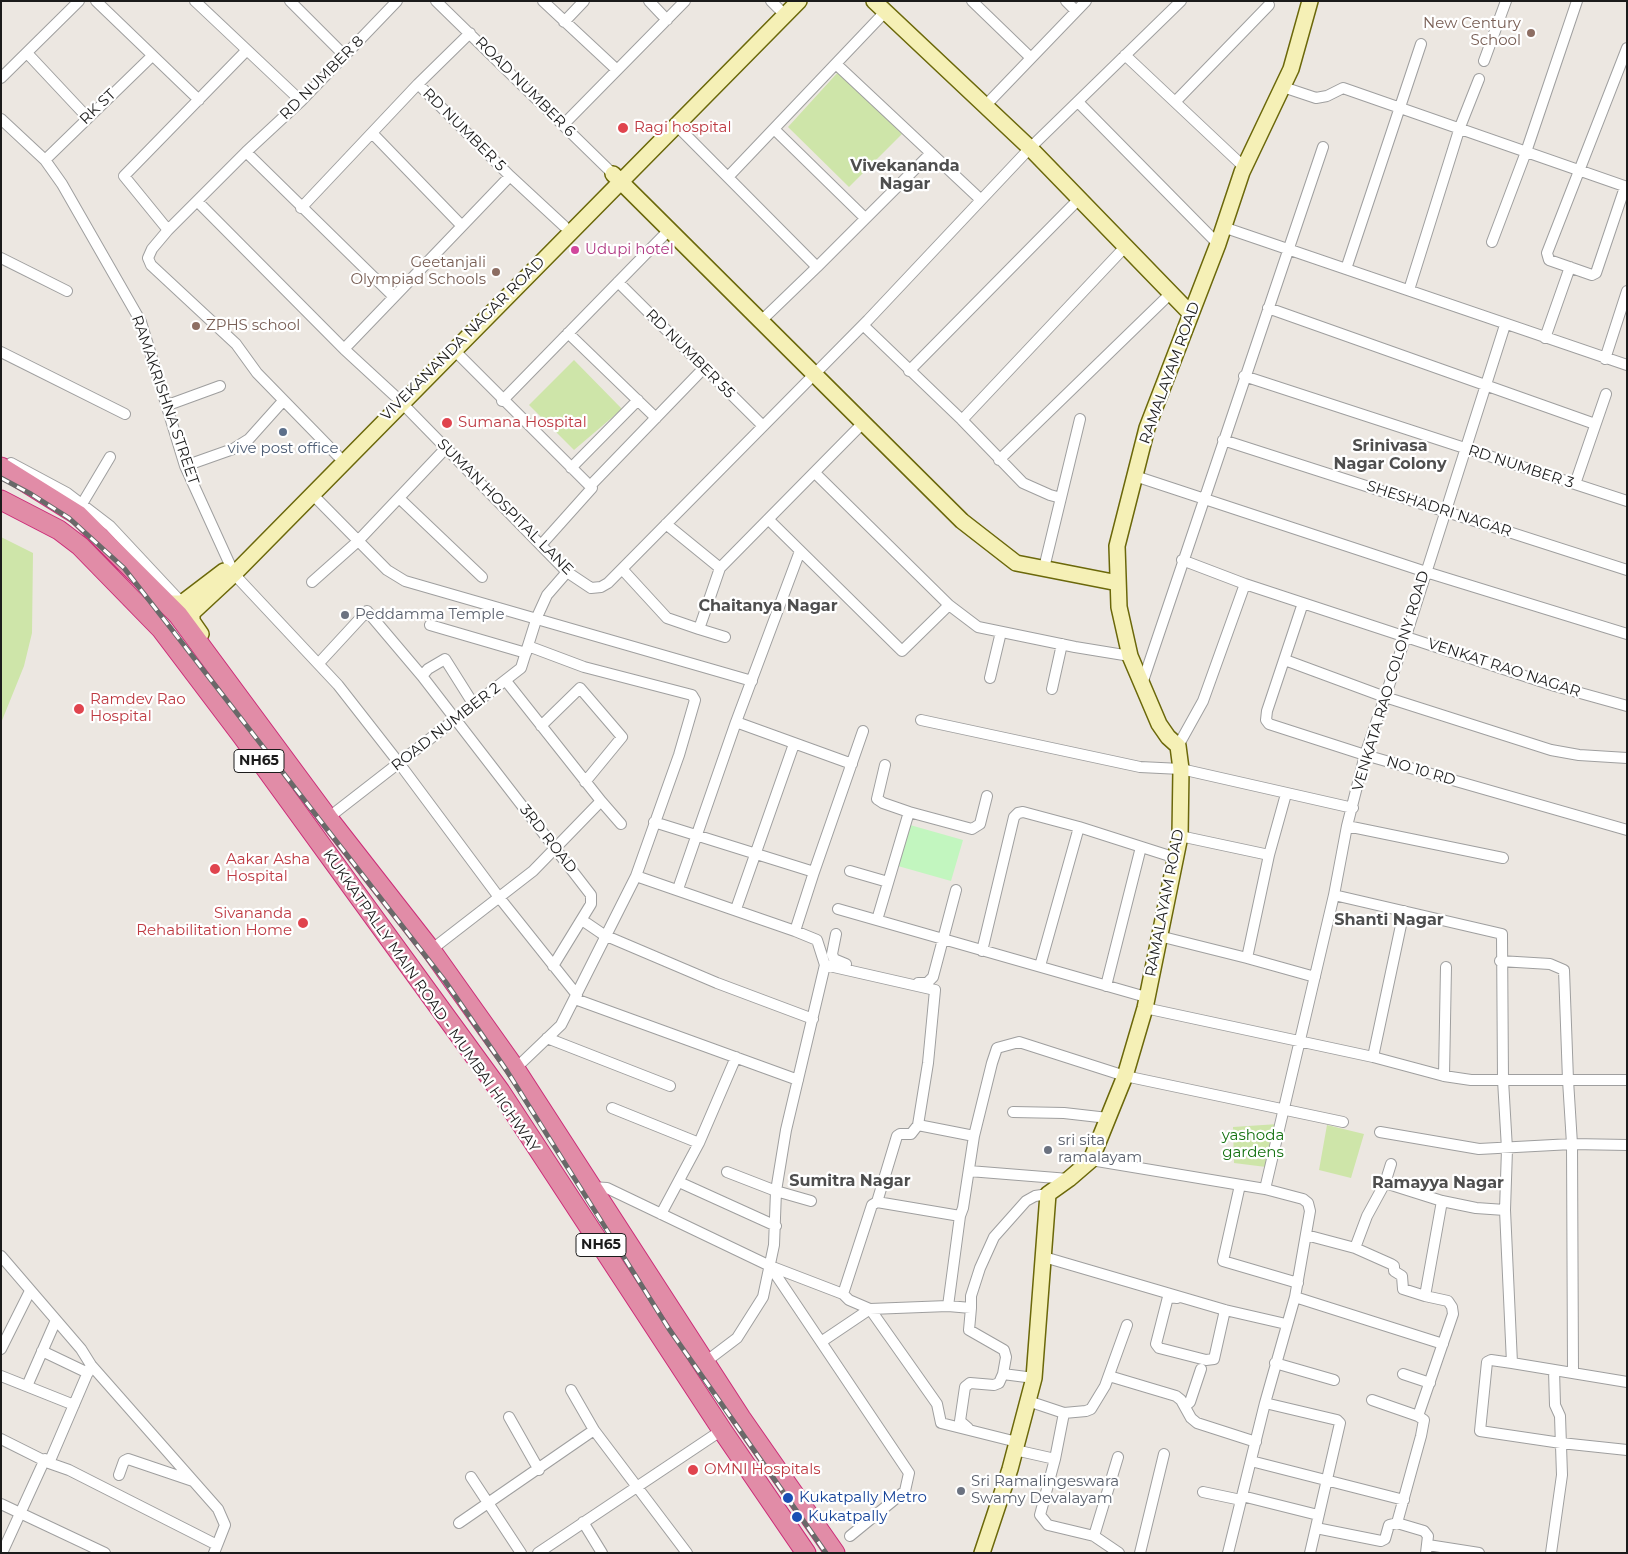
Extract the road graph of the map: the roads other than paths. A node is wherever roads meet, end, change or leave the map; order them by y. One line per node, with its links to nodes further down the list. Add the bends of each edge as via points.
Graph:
1 (79, 1): 30 (street)
2 (96, 1): 32 (street)
3 (195, 1): 29 (street)
4 (290, 1): 33 (street)
5 (397, 1): 33 (street, RD NUMBER 8)
6 (436, 1): 26 (street, ROAD NUMBER 6)
7 (543, 1): 25 (street)
8 (584, 1): 25 (street)
9 (649, 1): 24 (street)
10 (685, 1): 24 (street)
11 (799, 1): 50 (street, VIVEKANANDA NAGAR ROAD)
12 (874, 1): 22 (street)
13 (972, 1): 34 (street)
14 (1066, 1): 23 (street)
15 (1086, 1): 23 (street)
16 (1181, 1): 31 (street, SUMAN HOSPITAL LANE)
17 (1310, 1): 41 (street, RAMALAYAM ROAD)
18 (1506, 1): 35 (street)
19 (1577, 1): 58 (street)
20 (779, 4): 65 (street, VIVEKANANDA NAGAR ROAD)
21 (1269, 5): 45 (street)
22 (885, 12): 36 (street); 46 (street)
23 (1076, 12): 34 (street)
24 (666, 20): 37 (street)
25 (564, 22): 37 (street)
26 (470, 32): 40 (street); 51 (street, ROAD NUMBER 6)
27 (1422, 44): 47 (street)
28 (1627, 48): 62 (street)
29 (246, 51): 42 (street); 43 (street)
30 (27, 53): 38 (street); 48 (street)
31 (1125, 55): 44 (street, SUMAN HOSPITAL LANE); 45 (street)
32 (152, 56): 42 (street); 48 (street, RK ST)
33 (345, 56): 43 (street, RD NUMBER 8)
34 (1031, 58): 46 (street)
35 (1484, 61)
36 (836, 64): 53 (street); 59 (street)
37 (617, 70): 51 (street)
38 (1, 78)
39 (1479, 79): 52 (street)
40 (418, 84): 54 (street); 63 (street, RD NUMBER 5)
41 (1283, 87): 47 (street, via 1316,98 1343,88); 61 (street, RAMALAYAM ROAD)
42 (199, 100): 75 (street, via 124,176)
43 (301, 101): 57 (street, RD NUMBER 8)
44 (1078, 102): 56 (street, SUMAN HOSPITAL LANE); 78 (street)
45 (1175, 102): 61 (street)
46 (985, 106): 56 (street)
47 (1401, 108): 52 (street); 84 (street)
48 (87, 117): 60 (street, RK ST)
49 (1, 119): 60 (street, RAMAKRISHNA STREET)
50 (675, 124): 64 (street); 65 (street, VIVEKANANDA NAGAR ROAD)
51 (563, 125): 65 (street, ROAD NUMBER 6)
52 (1460, 127): 58 (street); 86 (street)
53 (774, 129): 64 (street); 71 (street)
54 (372, 133): 70 (street); 72 (street)
55 (1323, 147): 80 (street)
56 (1030, 148): 67 (street, SUMAN HOSPITAL LANE); 68 (street)
57 (246, 152): 69 (street, RD NUMBER 8); 70 (street)
58 (1526, 152): 62 (street); 77 (street)
59 (930, 154): 67 (street); 71 (street)
60 (44, 160): 114 (street, RAMAKRISHNA STREET, via 62,184 141,322)
61 (1244, 168): 74 (street, RAMALAYAM ROAD)
62 (1579, 171): 66 (street); 83 (street, via 1546,257)
63 (510, 176): 72 (street); 73 (street, RD NUMBER 5)
64 (728, 177): 82 (street)
65 (616, 178): 73 (street, VIVEKANANDA NAGAR ROAD); 76 (street); 99 (street, VIVEKANANDA NAGAR ROAD)
66 (1626, 187): 83 (street, via 1596,273 1592,275)
67 (980, 199): 94 (street, SUMAN HOSPITAL LANE)
68 (1078, 200): 79 (street); 104 (street)
69 (196, 202): 75 (street, RD NUMBER 8); 98 (street, SUMAN HOSPITAL LANE)
70 (301, 208): 90 (street)
71 (865, 218): 82 (street)
72 (462, 226): 90 (street)
73 (564, 226): 110 (street, VIVEKANANDA NAGAR ROAD)
74 (1223, 227): 78 (street, RAMALAYAM ROAD); 80 (street)
75 (168, 230): 113 (street, RD NUMBER 8, via 152,249 148,258 150,265 236,344)
76 (669, 230): 85 (street); 93 (street)
77 (1492, 242)
78 (1218, 244): 92 (street, RAMALAYAM ROAD)
79 (1125, 247): 89 (street); 118 (street)
80 (1288, 249): 84 (street); 91 (street)
81 (1, 258): 87 (street)
82 (817, 266): 93 (street)
83 (1570, 268): 97 (street)
84 (1346, 269): 86 (street)
85 (618, 282): 96 (street); 103 (street, RD NUMBER 55)
86 (1408, 290): 95 (street)
87 (67, 291)
88 (1627, 291): 101 (street)
89 (1170, 294): 92 (street); 128 (street)
90 (394, 297): 98 (street)
91 (1268, 308): 106 (street); 107 (street)
92 (1191, 314): 133 (street, RAMALAYAM ROAD, via 1147,428)
93 (761, 321): 105 (street)
94 (863, 325): 104 (street); 105 (street, SUMAN HOSPITAL LANE)
95 (1505, 325): 97 (street); 107 (street, VENKATA RAO COLONY ROAD)
96 (568, 333): 111 (street); 112 (street)
97 (1545, 338): 101 (street)
98 (344, 349): 110 (street, SUMAN HOSPITAL LANE)
99 (453, 349): 110 (street, VIVEKANANDA NAGAR ROAD); 112 (street)
100 (1, 352): 115 (street)
101 (1605, 359): 102 (street)
102 (1627, 365)
103 (703, 369): 116 (street); 121 (street, RD NUMBER 55)
104 (909, 371): 118 (street)
105 (814, 373): 119 (street); 121 (street, SUMAN HOSPITAL LANE)
106 (1244, 376): 122 (street); 124 (street, RD NUMBER 3)
107 (1487, 385): 120 (street); 124 (street, VENKATA RAO COLONY ROAD)
108 (220, 386): 114 (street)
109 (1606, 394): 120 (street)
110 (398, 399): 123 (street, SUMAN HOSPITAL LANE); 125 (street, VIVEKANANDA NAGAR ROAD); 136 (street, VIVEKANANDA NAGAR ROAD)
111 (638, 400): 116 (street); 131 (street)
112 (502, 401): 131 (street)
113 (283, 402): 125 (street); 129 (street, via 249,439 233,449)
114 (168, 405): 129 (street, RAMAKRISHNA STREET)
115 (124, 414)
116 (656, 418): 135 (street)
117 (1080, 419): 138 (street)
118 (962, 420): 128 (street)
119 (863, 423): 132 (street); 152 (street, via 962,521 1016,563)
120 (1595, 424): 134 (street)
121 (763, 426): 145 (street, SUMAN HOSPITAL LANE)
122 (1223, 440): 139 (street); 143 (street, SHESHADRI NAGAR)
123 (446, 448): 137 (street); 148 (street, SUMAN HOSPITAL LANE)
124 (1467, 449): 134 (street, RD NUMBER 3); 143 (street, VENKATA RAO COLONY ROAD)
125 (338, 456): 154 (street, VIVEKANANDA NAGAR ROAD)
126 (110, 457): 142 (street)
127 (1, 458): 142 (street, via 68,493)
128 (999, 460): 138 (street, via 1022,483)
129 (185, 466): 154 (street, RAMAKRISHNA STREET)
130 (1, 467): 146 (highway, KUKKATPALLY MAIN ROAD - MUMBAI HIGHWAY / NH65)
131 (571, 468): 135 (street)
132 (815, 473): 144 (street); 164 (street)
133 (1135, 476): 139 (street); 160 (street, RAMALAYAM ROAD, via 1117,546)
134 (1575, 484): 141 (street, RD NUMBER 3)
135 (590, 486): 148 (street, via 592,488)
136 (312, 494): 147 (street); 154 (street, VIVEKANANDA NAGAR ROAD)
137 (399, 498): 147 (street); 158 (street)
138 (1061, 498): 152 (street)
139 (1203, 499): 150 (street); 157 (street)
140 (1, 500): 258 (highway, KUKKATPALLY MAIN ROAD - MUMBAI HIGHWAY / NH65, via 59,530 80,546 161,629)
141 (1627, 501)
142 (82, 504): 146 (street)
143 (1445, 512): 155 (street, SHESHADRI NAGAR); 157 (street, VENKATA RAO COLONY ROAD)
144 (769, 520): 149 (street); 151 (street)
145 (666, 524): 151 (street); 153 (street, SUMAN HOSPITAL LANE)
146 (100, 527): 162 (highway, KUKKATPALLY MAIN ROAD - MUMBAI HIGHWAY / NH65)
147 (357, 542): 159 (street); 165 (street, via 387,570 405,580)
148 (541, 545): 156 (street, SUMAN HOSPITAL LANE)
149 (800, 551): 164 (street, via 902,651); 180 (street)
150 (1182, 560): 161 (street, VENKAT RAO NAGAR); 181 (street)
151 (720, 568): 167 (street)
152 (1044, 568): 160 (street)
153 (622, 569): 156 (street, SUMAN HOSPITAL LANE, via 601,588 591,588); 167 (street, via 667,618)
154 (232, 570): 162 (street, VIVEKANANDA NAGAR ROAD); 176 (street, RAMAKRISHNA STREET); 183 (street, VIVEKANANDA NAGAR ROAD, via 192,613 192,621 231,674 235,682)
155 (1627, 570)
156 (567, 572): 165 (street, ROAD NUMBER 2, via 547,595)
157 (1426, 572): 169 (street); 170 (street, VENKATA RAO COLONY ROAD)
158 (482, 577)
159 (312, 582)
160 (1118, 583): 174 (street, RAMALAYAM ROAD, via 1119,607)
161 (1245, 584): 163 (street, VENKAT RAO NAGAR); 193 (street, via 1203,701)
162 (174, 603): 183 (highway, KUKKATPALLY MAIN ROAD - MUMBAI HIGHWAY / NH65, via 178,614)
163 (1303, 603): 170 (street, VENKAT RAO NAGAR); 175 (street, NO 10 RD)
164 (949, 605): 168 (street, via 978,627)
165 (537, 617): 173 (street, ROAD NUMBER 2); 180 (street)
166 (430, 626): 173 (street)
167 (698, 629): 171 (street)
168 (1001, 632): 172 (street); 178 (street)
169 (1627, 634)
170 (1406, 636): 184 (street, VENKATA RAO COLONY ROAD); 186 (street, VENKAT RAO NAGAR, via 1555,686)
171 (725, 637)
172 (1062, 644): 174 (street); 182 (street)
173 (527, 650): 179 (street, ROAD NUMBER 2, via 521,668); 207 (street, via 695,697 679,755)
174 (1130, 656): 181 (street, RAMALAYAM ROAD)
175 (1284, 660): 184 (street); 194 (street, NO 10 RD, via 1267,711 1269,724)
176 (319, 663): 177 (street, 3RD ROAD, via 367,611); 196 (street, RAMAKRISHNA STREET)
177 (422, 676): 185 (street, via 445,659); 187 (street, 3RD ROAD)
178 (990, 678)
179 (506, 681): 185 (street, ROAD NUMBER 2); 190 (street)
180 (752, 681): 189 (street)
181 (1142, 684): 193 (street, RAMALAYAM ROAD, via 1158,724)
182 (1052, 689)
183 (233, 690): 206 (highway, KUKKATPALLY MAIN ROAD - MUMBAI HIGHWAY / NH65)
184 (1385, 697): 194 (street, VENKATA RAO COLONY ROAD); 195 (street, via 1551,750)
185 (474, 705): 187 (street, ROAD NUMBER 2)
186 (1627, 706)
187 (455, 718): 196 (street, ROAD NUMBER 2); 215 (street, 3RD ROAD)
188 (921, 720): 199 (street, via 1140,767)
189 (736, 722): 192 (street); 212 (street)
190 (541, 726): 200 (street); 200 (street, via 580,688 622,737)
191 (863, 732): 197 (street)
192 (794, 744): 197 (street); 216 (street)
193 (1178, 746): 199 (street, RAMALAYAM ROAD)
194 (1365, 755): 204 (street, VENKATA RAO COLONY ROAD); 211 (street, NO 10 RD)
195 (1627, 758)
196 (400, 763): 206 (street, ROAD NUMBER 2); 226 (street, RAMAKRISHNA STREET)
197 (852, 764): 221 (street)
198 (885, 766): 205 (street, via 877,798 882,803)
199 (1181, 769): 201 (street); 213 (street, RAMALAYAM ROAD)
200 (585, 782): 203 (street)
201 (1286, 794): 204 (street); 217 (street)
202 (987, 796): 205 (street, via 980,824 972,829)
203 (601, 801): 208 (street); 215 (street)
204 (1353, 808): 209 (street, VENKATA RAO COLONY ROAD)
205 (909, 812): 223 (street)
206 (328, 818): 238 (highway, KUKKATPALLY MAIN ROAD - MUMBAI HIGHWAY / NH65)
207 (654, 822): 212 (street); 222 (street)
208 (621, 824)
209 (1347, 826): 219 (street); 227 (street, VENKATA RAO COLONY ROAD)
210 (1079, 827): 214 (street); 239 (street, via 1023,812 1014,817); 244 (street)
211 (1627, 830)
212 (697, 836): 216 (street); 224 (street)
213 (1180, 836): 217 (street); 218 (street, RAMALAYAM ROAD)
214 (1141, 847): 218 (street); 247 (street)
215 (556, 850): 226 (street); 231 (street, 3RD ROAD, via 591,895 591,904)
216 (756, 852): 221 (street); 228 (street)
217 (1270, 855): 240 (street)
218 (1176, 858): 236 (street, RAMALAYAM ROAD)
219 (1503, 858)
220 (850, 871): 223 (street)
221 (814, 872): 233 (street)
222 (636, 876): 224 (street); 235 (street)
223 (888, 882): 232 (street)
224 (678, 889): 228 (street)
225 (956, 890): 237 (street)
226 (498, 896): 238 (street); 243 (street, RAMAKRISHNA STREET)
227 (1334, 896): 230 (street); 246 (street, VENKATA RAO COLONY ROAD)
228 (736, 909): 233 (street)
229 (838, 909): 232 (street)
230 (1404, 910): 241 (street, via 1502,934); 254 (street)
231 (582, 920): 235 (street); 243 (street, 3RD ROAD)
232 (877, 920): 237 (street)
233 (795, 931): 242 (street, via 817,940)
234 (836, 934): 237 (street, via 832,954 838,962 922,984 930,982 933,977)
235 (604, 935): 248 (street); 250 (street)
236 (1159, 936): 240 (street); 249 (street, RAMALAYAM ROAD)
237 (943, 939): 239 (street)
238 (431, 950): 255 (highway, KUKKATPALLY MAIN ROAD - MUMBAI HIGHWAY / NH65)
239 (982, 951): 244 (street)
240 (1247, 958): 246 (street)
241 (1500, 961): 260 (street); 261 (street, via 1550,964 1564,970)
242 (825, 965): 250 (street); 269 (street, via 935,990)
243 (553, 966): 248 (street, RAMAKRISHNA STREET)
244 (1040, 966): 247 (street)
245 (1446, 968): 257 (street)
246 (1316, 977): 252 (street, VENKATA RAO COLONY ROAD)
247 (1106, 986): 249 (street)
248 (576, 997): 251 (street, via 561,1025); 253 (street)
249 (1146, 1002): 252 (street); 256 (street, RAMALAYAM ROAD)
250 (813, 1019): 259 (street)
251 (547, 1038): 255 (street); 263 (street)
252 (1300, 1041): 254 (street); 265 (street, VENKATA RAO COLONY ROAD)
253 (736, 1057): 259 (street); 272 (street)
254 (1373, 1057): 257 (street)
255 (514, 1067): 258 (highway); 284 (highway, KUKKATPALLY MAIN ROAD - MUMBAI HIGHWAY / NH65)
256 (1124, 1076): 265 (street); 267 (street, RAMALAYAM ROAD); 271 (street, via 1019,1042 998,1048)
257 (1444, 1076): 260 (street)
258 (489, 1078): 345 (highway, KUKKATPALLY MAIN ROAD - MUMBAI HIGHWAY / NH65)
259 (798, 1080): 286 (street)
260 (1503, 1080): 261 (street); 275 (street)
261 (1568, 1080): 262 (street); 273 (street)
262 (1627, 1080)
263 (670, 1086)
264 (612, 1108): 272 (street)
265 (1285, 1109): 268 (street); 285 (street, VENKATA RAO COLONY ROAD)
266 (1013, 1112): 267 (street)
267 (1108, 1118): 276 (street, RAMALAYAM ROAD)
268 (1343, 1122)
269 (918, 1125): 271 (street); 289 (street, via 911,1134 897,1136)
270 (1380, 1132): 275 (street, via 1449,1146)
271 (974, 1136): 278 (street)
272 (699, 1143): 281 (street)
273 (1572, 1144): 274 (street); 275 (street); 324 (street)
274 (1627, 1145)
275 (1507, 1149): 291 (street)
276 (1091, 1160): 280 (street, RAMALAYAM ROAD); 283 (street)
277 (1391, 1164): 282 (street)
278 (969, 1171): 280 (street); 293 (street)
279 (727, 1172): 286 (street)
280 (1069, 1180): 287 (street, RAMALAYAM ROAD)
281 (679, 1182): 292 (street); 294 (street)
282 (1385, 1183): 290 (street); 296 (street, via 1367,1216)
283 (1240, 1186): 285 (street); 301 (street, via 1223,1261)
284 (592, 1187): 292 (street, via 607,1188); 318 (highway, KUKKATPALLY MAIN ROAD - MUMBAI HIGHWAY / NH65)
285 (1265, 1189): 295 (street, via 1308,1203 1310,1211)
286 (776, 1191): 288 (street); 294 (street)
287 (1048, 1194): 297 (street); 308 (street, via 1026,1201 994,1237 980,1268)
288 (811, 1201)
289 (877, 1202): 293 (street); 303 (street, via 869,1210)
290 (1442, 1202): 291 (street); 304 (street)
291 (1505, 1210): 320 (street)
292 (661, 1214): 299 (street)
293 (960, 1216): 307 (street)
294 (776, 1226): 299 (street)
295 (1306, 1234): 296 (street); 301 (street)
296 (1355, 1248): 304 (street, via 1394,1266 1394,1271 1402,1276 1403,1289)
297 (1044, 1257): 306 (street); 329 (street)
298 (4, 1259): 300 (street); 302 (street)
299 (770, 1266): 303 (street); 314 (street); 318 (street, via 763,1297 737,1338)
300 (1, 1273)
301 (1298, 1283): 305 (street)
302 (30, 1290): 311 (street); 316 (street)
303 (843, 1294): 309 (street)
304 (1425, 1296): 315 (street, via 1448,1301 1452,1307 1453,1314)
305 (1295, 1298): 312 (street); 315 (street)
306 (1200, 1303): 310 (street); 310 (street, via 1169,1296 1157,1346 1213,1360)
307 (948, 1306): 308 (street); 309 (street)
308 (971, 1308): 325 (street, via 969,1330 1004,1350)
309 (870, 1309): 314 (street); 343 (street, via 937,1404 941,1423)
310 (1225, 1310): 312 (street)
311 (56, 1320): 317 (street); 321 (street)
312 (1286, 1324): 319 (street)
313 (1127, 1325): 328 (street)
314 (821, 1342): 373 (street, via 909,1473 905,1491)
315 (1443, 1344): 332 (street)
316 (1, 1348)
317 (42, 1351): 321 (street); 333 (street)
318 (704, 1363): 384 (highway, KUKKATPALLY MAIN ROAD - MUMBAI HIGHWAY / NH65)
319 (1275, 1363): 330 (street); 337 (street)
320 (1512, 1363): 323 (street); 348 (street, via 1487,1362 1480,1431)
321 (90, 1369): 338 (street); 360 (street)
322 (1201, 1370): 339 (street, via 1190,1402)
323 (1554, 1370): 324 (street); 348 (street)
324 (1572, 1373): 331 (street)
325 (1003, 1374): 329 (street); 343 (street, via 999,1383 994,1385 970,1383 965,1387 960,1422)
326 (1403, 1374): 332 (street)
327 (1, 1376): 333 (street)
328 (1109, 1376): 339 (street, via 1176,1396); 340 (street, via 1091,1409)
329 (1034, 1378): 336 (street)
330 (1334, 1380)
331 (1627, 1382)
332 (1430, 1383): 341 (street)
333 (27, 1386): 338 (street)
334 (571, 1390): 344 (street)
335 (1372, 1400): 341 (street)
336 (1028, 1401): 340 (street); 349 (street)
337 (1265, 1403): 347 (street); 359 (street, via 1340,1423)
338 (74, 1405): 354 (street)
339 (1185, 1406): 347 (street, via 1197,1423)
340 (1064, 1413): 353 (street)
341 (1418, 1416): 364 (street, via 1424,1420)
342 (509, 1417): 356 (street)
343 (970, 1429): 349 (street)
344 (594, 1430): 356 (street); 361 (street)
345 (722, 1430): 361 (street); 383 (highway, KUKKATPALLY MAIN ROAD - MUMBAI HIGHWAY / NH65)
346 (1, 1439): 354 (street)
347 (1256, 1442): 355 (street)
348 (1561, 1444): 350 (street); 391 (street, via 1562,1475)
349 (1016, 1446): 353 (street); 385 (street)
350 (1627, 1450)
351 (1164, 1454): 387 (street)
352 (1118, 1457): 374 (street)
353 (1056, 1460): 374 (street, via 1040,1515 1048,1525)
354 (47, 1461): 367 (street); 375 (street, via 87,1478)
355 (1251, 1461): 359 (street); 363 (street)
356 (539, 1470): 366 (street)
357 (119, 1476): 360 (street, via 124,1461 128,1459)
358 (471, 1478): 366 (street)
359 (1327, 1481): 364 (street); 368 (street)
360 (196, 1482): 375 (street, via 218,1509 225,1525)
361 (638, 1487): 369 (street); 382 (street)
362 (1203, 1492): 363 (street)
363 (1242, 1498): 368 (street); 388 (street)
364 (1404, 1500): 371 (street)
365 (1, 1504): 367 (street)
366 (488, 1504): 370 (street); 379 (street)
367 (21, 1514): 377 (street); 378 (street)
368 (1318, 1515): 372 (street)
369 (583, 1522): 380 (street); 381 (street)
370 (459, 1523)
371 (1397, 1523): 372 (street, via 1388,1525 1381,1541); 376 (street, via 1424,1532 1428,1536)
372 (1316, 1528): 389 (street)
373 (850, 1536)
374 (1094, 1536): 386 (street)
375 (216, 1549)
376 (1427, 1549): 390 (street)
377 (2, 1553)
378 (105, 1553)
379 (521, 1553)
380 (538, 1553)
381 (602, 1553)
382 (687, 1553)
383 (806, 1553)
384 (835, 1553)
385 (983, 1553)
386 (1119, 1553)
387 (1140, 1553)
388 (1228, 1553)
389 (1310, 1553)
390 (1479, 1553)
391 (1551, 1553)

